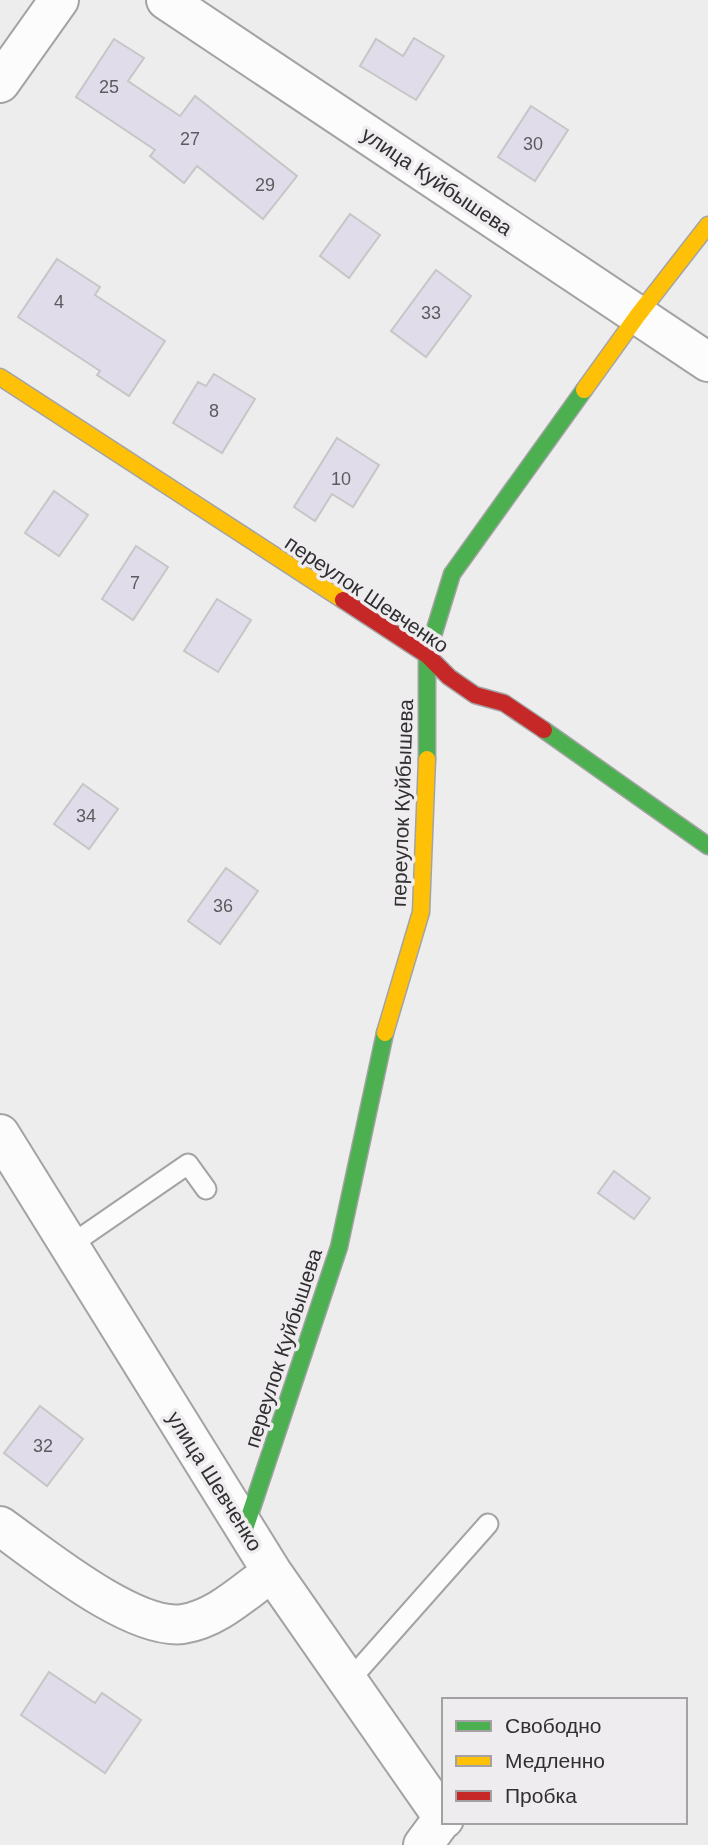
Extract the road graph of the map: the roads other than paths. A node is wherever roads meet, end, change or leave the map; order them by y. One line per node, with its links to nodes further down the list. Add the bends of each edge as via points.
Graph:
1 (59, 0): 3 (street)
2 (166, 0): 5 (street, улица Куйбышева)
3 (0, 83)
4 (708, 225): 5 (street, переулок Куйбышева)
5 (638, 315): 6 (street, улица Куйбышева); 8 (street, переулок Куйбышева, via 452,574)
6 (708, 362)
7 (0, 377): 8 (street, переулок Шевченко)
8 (427, 655): 9 (street, переулок Шевченко, via 475,695 504,703); 15 (street, переулок Куйбышева, via 421,912 379,1054 339,1247)
9 (708, 846)
10 (0, 1134): 12 (street, улица Шевченко)
11 (206, 1189): 12 (lane, via 188,1164)
12 (69, 1246): 15 (street, улица Шевченко)
13 (488, 1524): 17 (lane)
14 (0, 1526): 16 (street, via 108,1600 159,1624 184,1624 213,1614)
15 (245, 1530): 16 (street, улица Шевченко)
16 (272, 1572): 17 (street, улица Шевченко)
17 (348, 1682): 18 (street, улица Шевченко)
18 (443, 1830)

